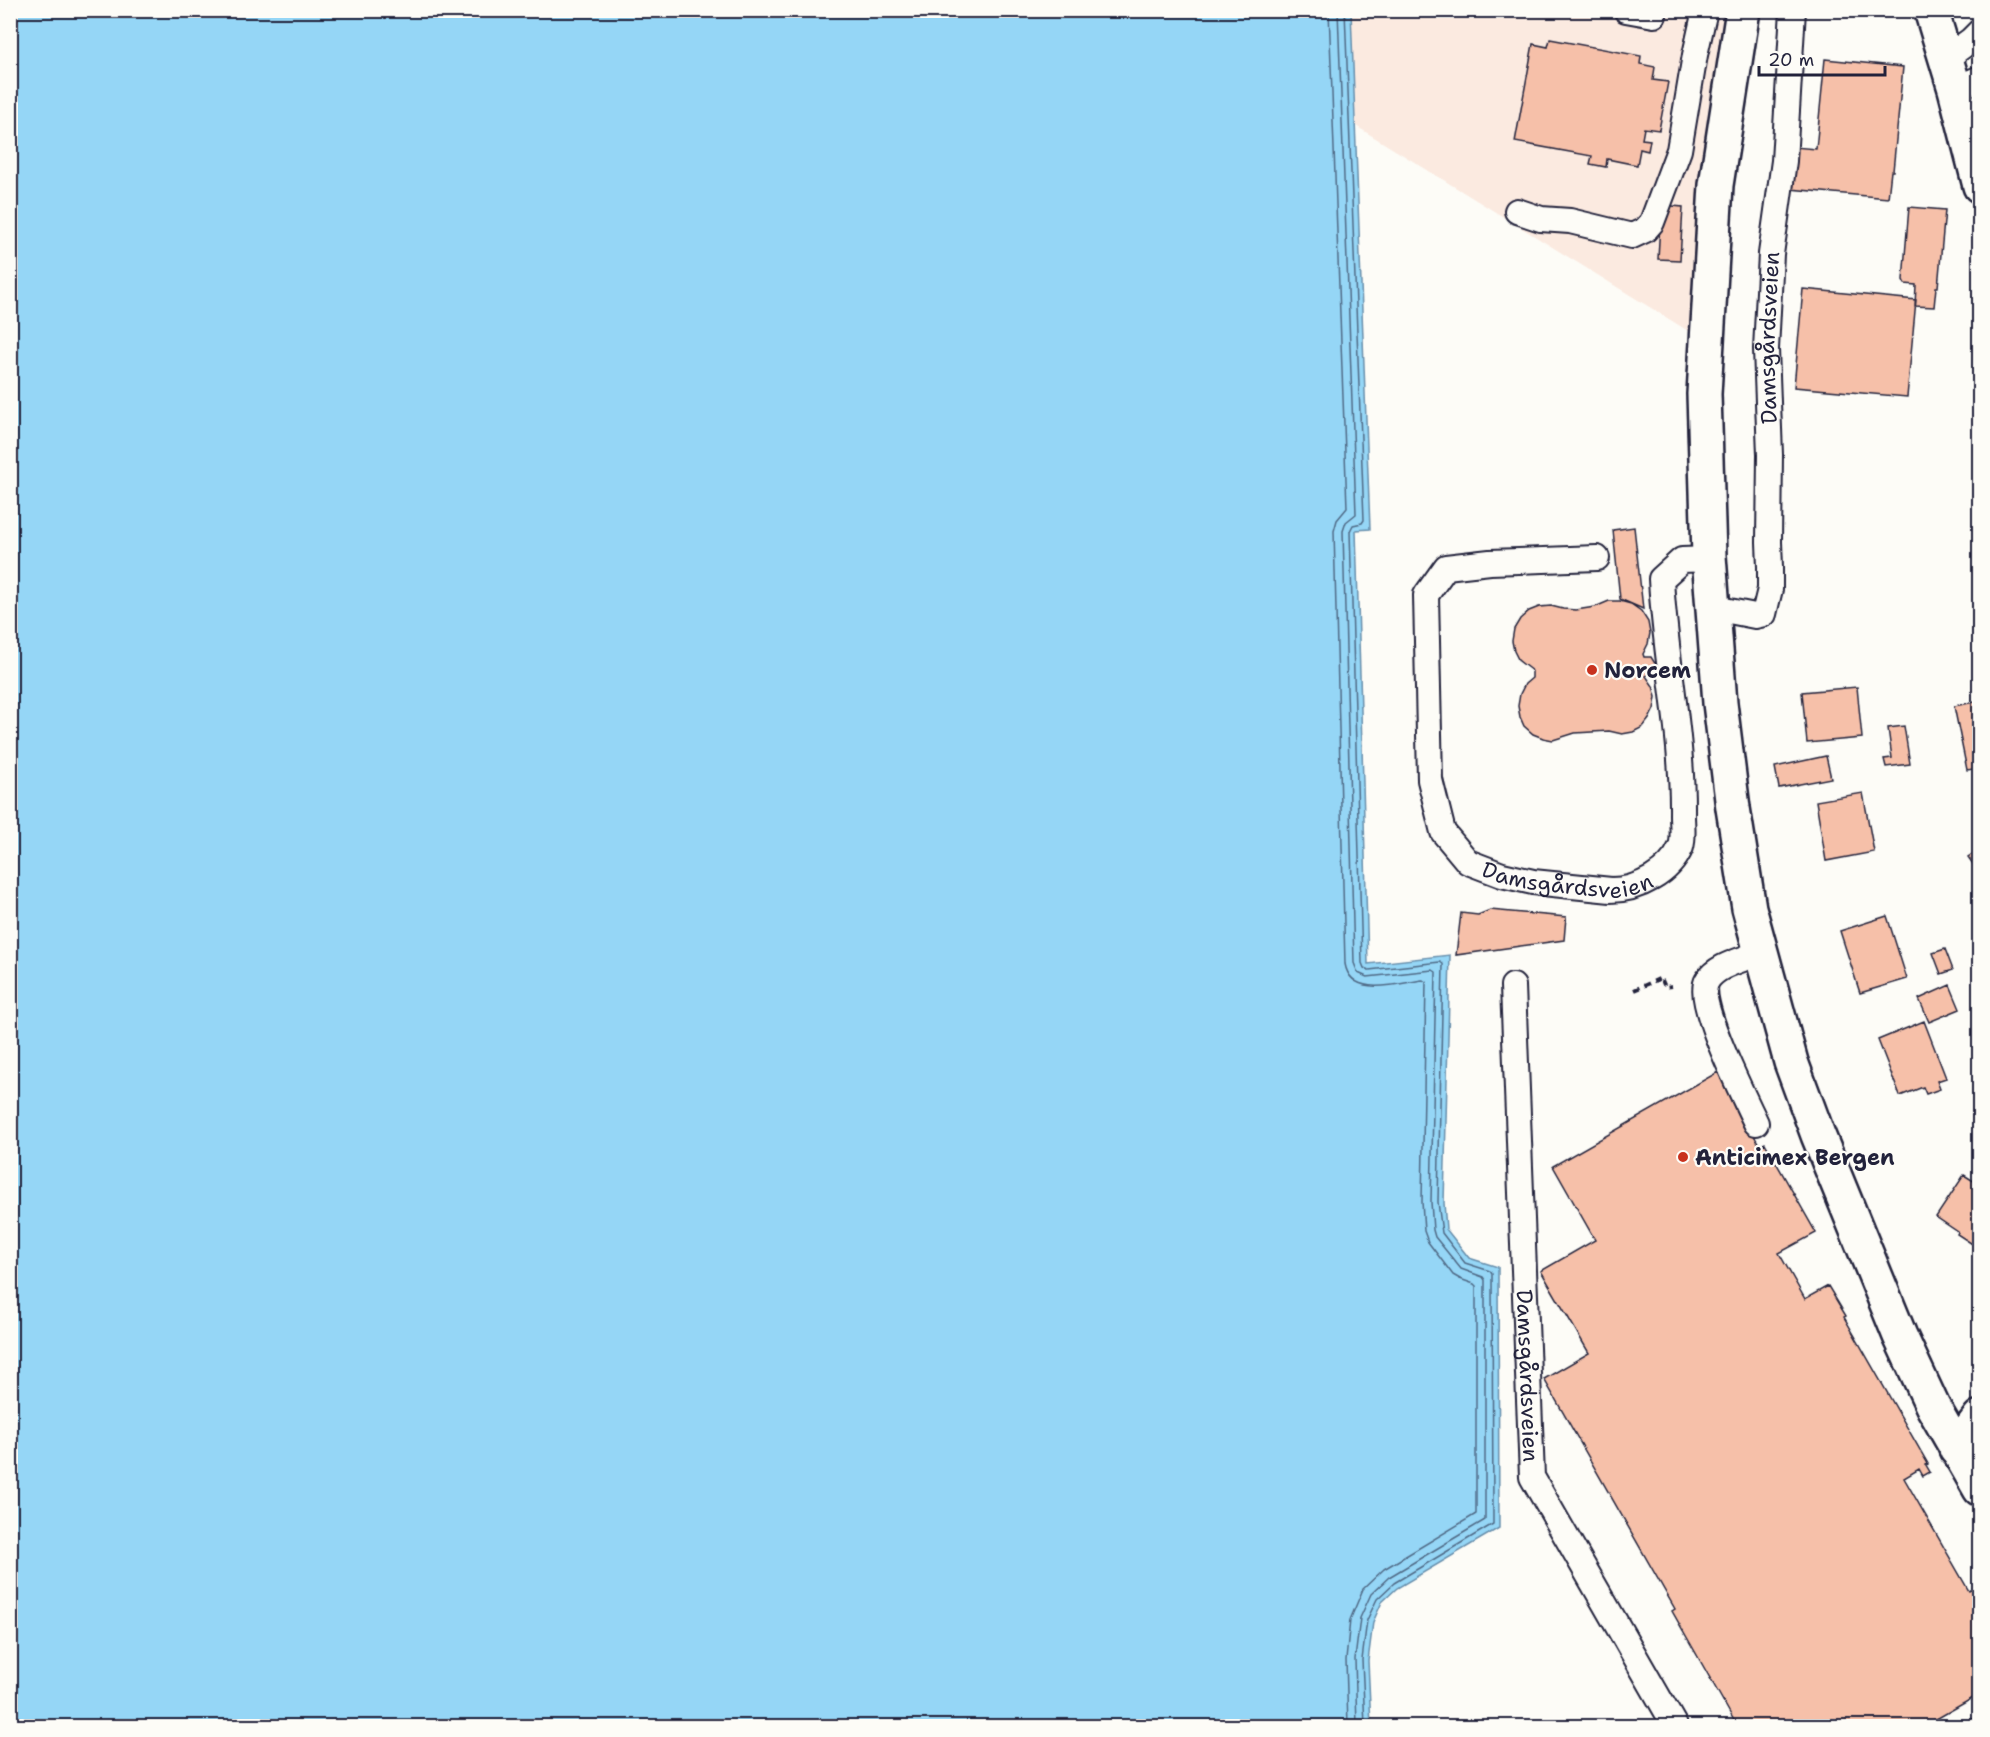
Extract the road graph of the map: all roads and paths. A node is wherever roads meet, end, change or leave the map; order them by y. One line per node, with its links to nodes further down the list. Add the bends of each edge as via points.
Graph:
1 (1626, 10): 6 (lane)
2 (1705, 10): 10 (lane, via 1679,150 1652,222 1645,230 1632,236)
3 (1743, 10): 12 (street, via 1716,184 1709,282 1704,394)
4 (1793, 10): 13 (lane, Damsgårdsveien, via 1784,161 1771,254 1766,349 1770,589 1764,614 1755,616)
5 (1931, 10): 8 (street)
6 (1654, 15)
7 (1980, 31): 8 (lane, via 1971,40)
8 (1960, 75): 9 (street)
9 (1980, 186)
10 (1517, 211)
11 (1598, 558): 12 (lane, Damsgårdsveien, via 1446,567 1426,595 1430,780 1443,832 1468,861 1533,882 1611,890 1624,890 1655,876 1681,846 1679,749 1661,579 1682,560)
12 (1710, 559): 13 (street)
13 (1714, 608): 14 (street, via 1720,703 1733,808)
14 (1761, 955): 18 (lane, via 1718,970 1706,982 1705,994 1719,1040); 20 (street, via 1791,1062 1822,1146 1900,1336)
15 (1513, 986): 22 (lane, Damsgårdsveien, via 1532,1477)
16 (1676, 986): 17 (path, via 1665,987 1661,978)
17 (1634, 990)
18 (1756, 1123)
19 (1980, 1417): 20 (street)
20 (1956, 1449): 21 (street)
21 (1980, 1489)
22 (1675, 1726)

